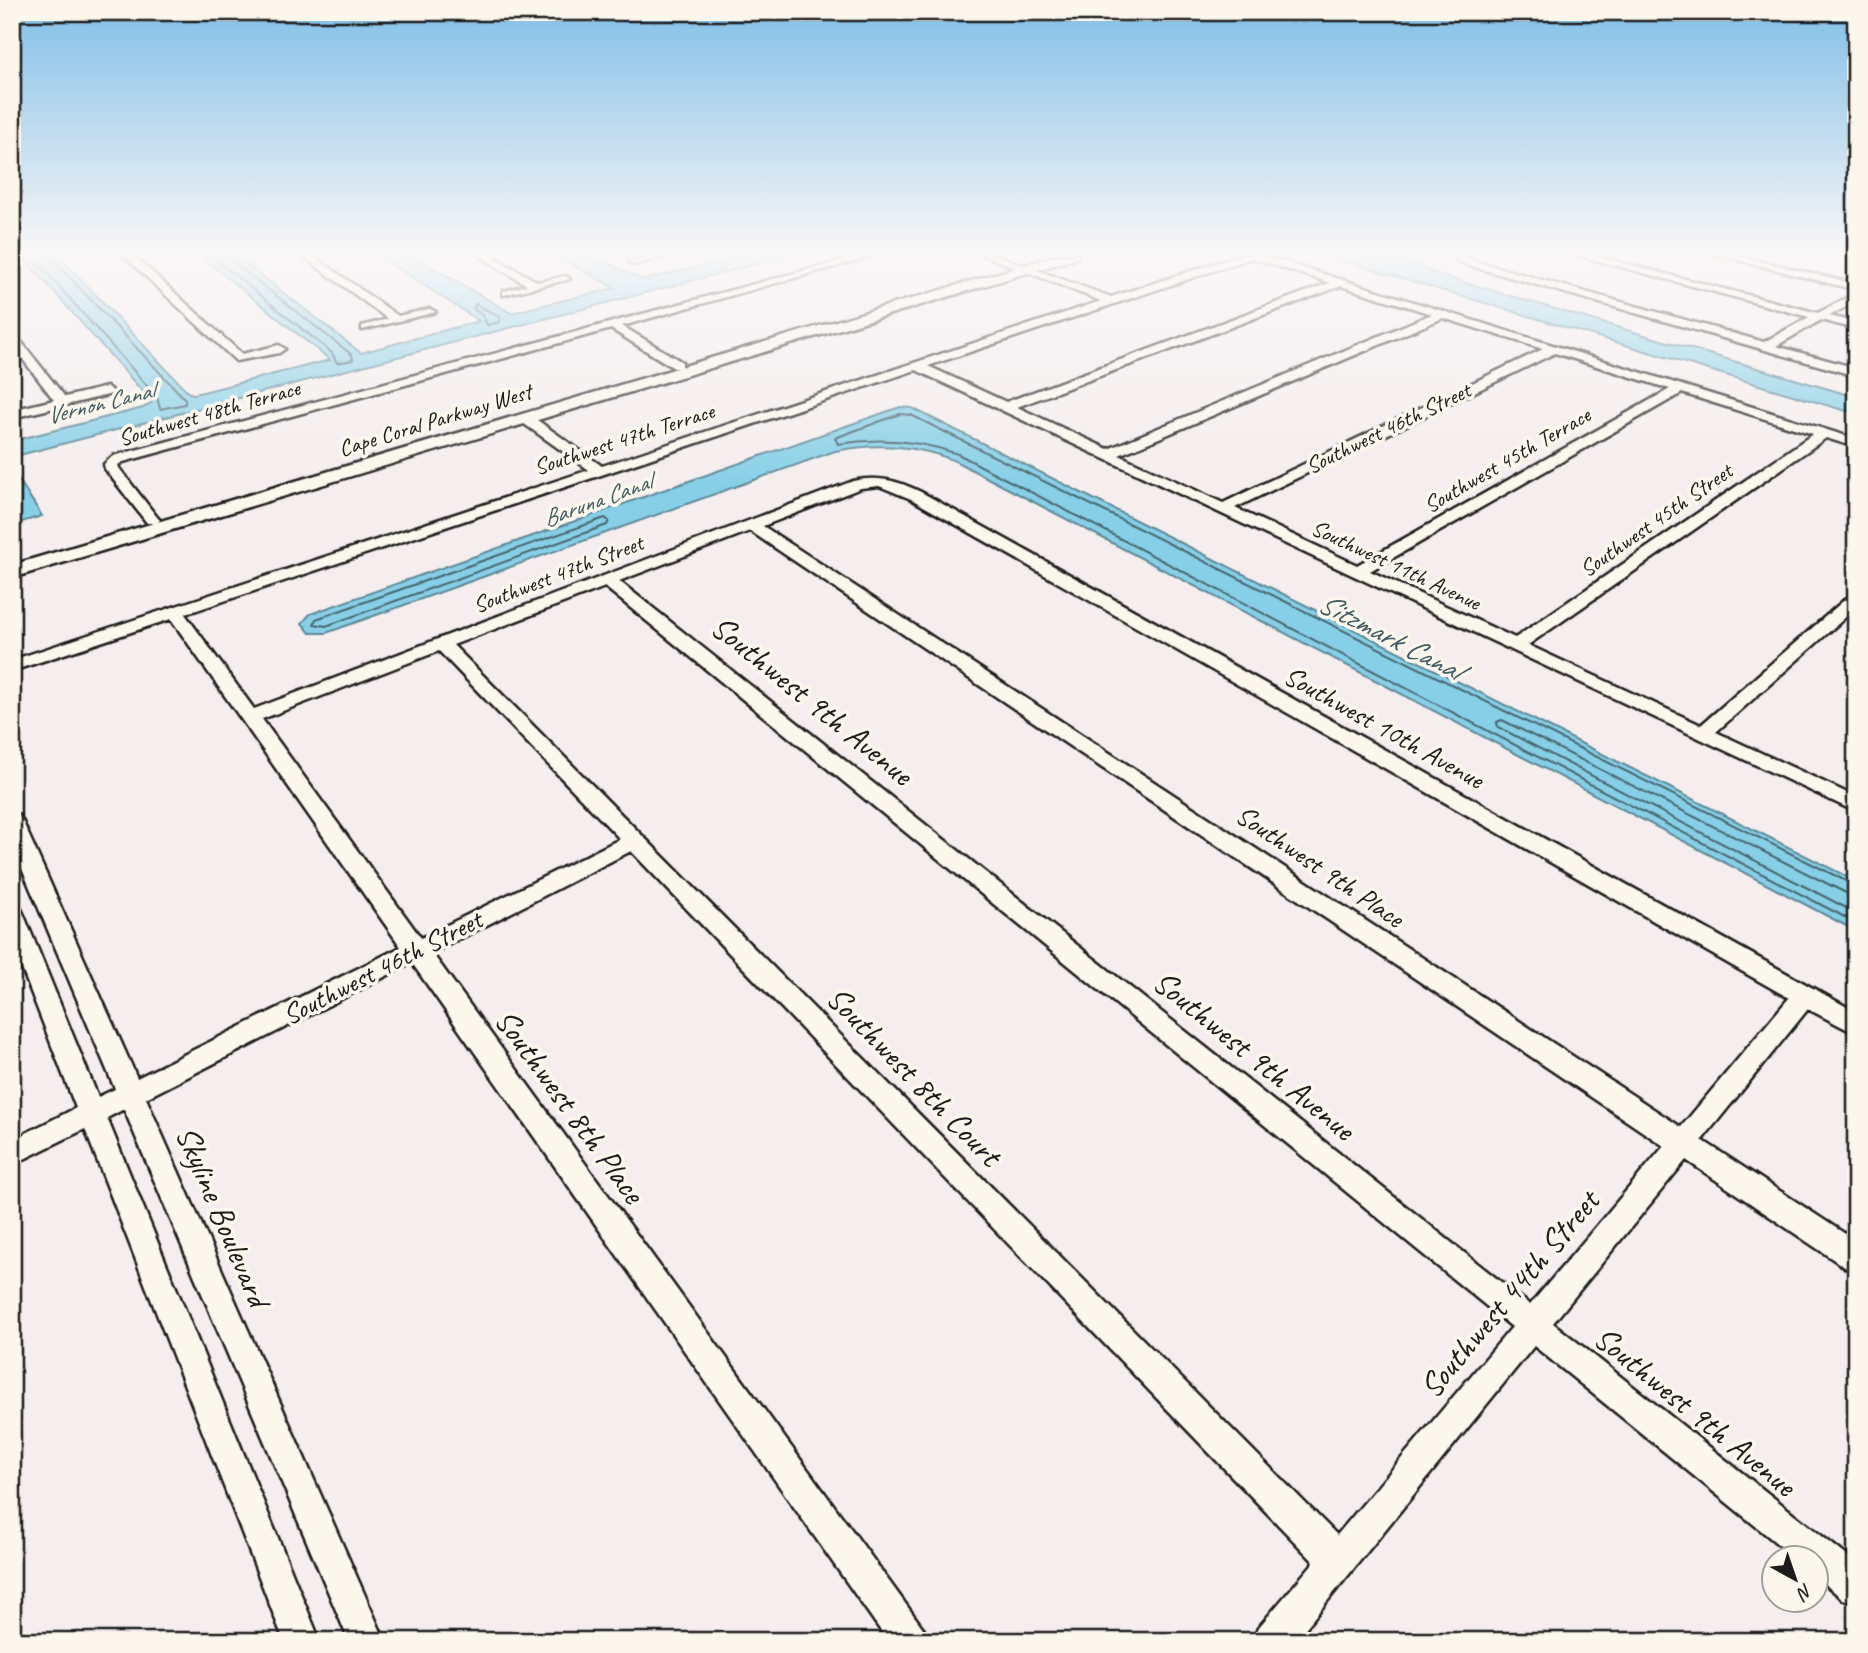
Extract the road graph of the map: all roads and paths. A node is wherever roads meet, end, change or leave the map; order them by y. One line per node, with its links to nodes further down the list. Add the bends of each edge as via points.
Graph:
1 (212, 332): 15 (street, via 240,358)
2 (586, 332): 34 (street, Southwest 48th Terrace, via 118,459 112,469)
3 (624, 332): 17 (street)
4 (788, 332): 12 (main road, Cape Coral Parkway West)
5 (809, 332): 19 (main road, Cape Coral Parkway West)
6 (1015, 332): 18 (street, Southwest 47th Terrace)
7 (1207, 332): 25 (street)
8 (1398, 332): 30 (street)
9 (1500, 332): 16 (street)
10 (1717, 332): 14 (street)
11 (1791, 332): 14 (street)
12 (785, 333): 17 (main road, Cape Coral Parkway West); 19 (main road)
13 (12, 337): 23 (street)
14 (1766, 346): 20 (street)
15 (279, 349)
16 (1553, 349): 21 (street); 33 (street, Southwest 46th Street)
17 (678, 365): 24 (main road); 34 (main road, Cape Coral Parkway West)
18 (916, 365): 25 (street, Southwest 11th Avenue); 31 (street, Southwest 47th Terrace)
19 (699, 366): 24 (main road, Cape Coral Parkway West)
20 (1856, 372)
21 (1681, 388): 28 (street); 38 (street, Southwest 45th Terrace)
22 (107, 391): 23 (street)
23 (62, 402): 26 (street)
24 (573, 404): 27 (main road, Cape Coral Parkway West)
25 (1006, 407): 30 (street, Southwest 11th Avenue)
26 (14, 414)
27 (525, 418): 31 (street); 37 (main road, Cape Coral Parkway West)
28 (1824, 433): 29 (street); 43 (street, Southwest 45th Street)
29 (1856, 443)
30 (1106, 454): 33 (street, Southwest 11th Avenue)
31 (600, 471): 41 (street, Southwest 47th Terrace)
32 (884, 481): 35 (street, Southwest 47th Street, via 858,484); 52 (street, Southwest 10th Avenue)
33 (1222, 509): 38 (street, Southwest 11th Avenue)
34 (152, 520): 36 (main road, Cape Coral Parkway West)
35 (751, 525): 39 (street, Southwest 47th Street); 56 (street, Southwest 9th Place)
36 (12, 561)
37 (12, 572)
38 (1357, 572): 43 (street, Southwest 11th Avenue)
39 (607, 580): 42 (street, Southwest 47th Street); 59 (street, Southwest 9th Avenue)
40 (1856, 599): 46 (street)
41 (175, 612): 44 (street, Southwest 47th Terrace); 45 (street, Southwest 8th Place)
42 (441, 643): 45 (street, Southwest 47th Street); 49 (street, Southwest 8th Court)
43 (1514, 646): 46 (street, Southwest 11th Avenue)
44 (12, 666)
45 (250, 717): 51 (street, Southwest 8th Place)
46 (1702, 734): 47 (street, Southwest 11th Avenue)
47 (1856, 805)
48 (12, 820): 54 (street, Skyline Boulevard)
49 (634, 841): 51 (street, Southwest 46th Street); 60 (street, Southwest 8th Court)
50 (12, 913): 55 (street)
51 (416, 950): 54 (street, Southwest 46th Street); 64 (street, Southwest 8th Place)
52 (1805, 996): 53 (street, Southwest 10th Avenue); 56 (street, Southwest 44th Street)
53 (1856, 1024)
54 (131, 1093): 55 (street, Southwest 46th Street); 63 (street, Skyline Boulevard)
55 (92, 1113): 57 (street); 62 (street)
56 (1683, 1143): 58 (street, Southwest 9th Place); 59 (street, Southwest 44th Street)
57 (12, 1153)
58 (1856, 1258)
59 (1532, 1324): 60 (street, Southwest 44th Street); 61 (street, Southwest 9th Avenue)
60 (1336, 1559): 65 (street, Southwest 44th Street)
61 (1856, 1586)
62 (302, 1641)
63 (367, 1641)
64 (910, 1641)
65 (1271, 1641)

